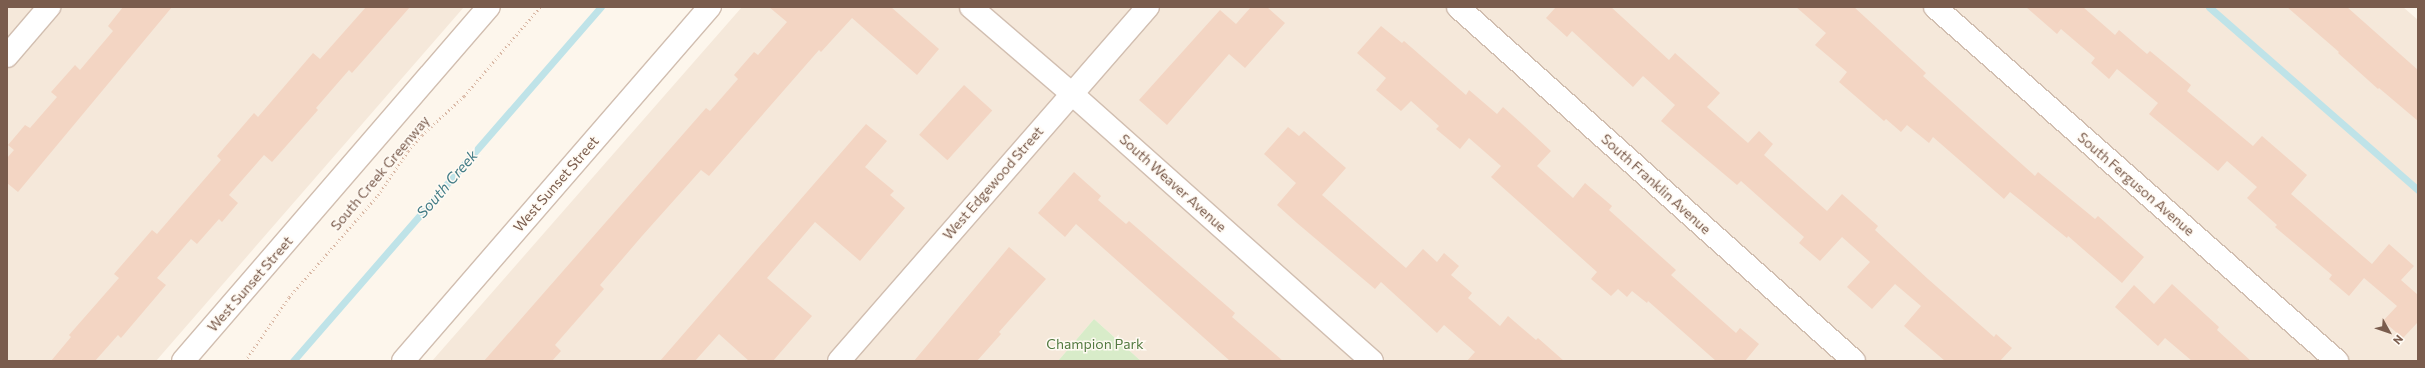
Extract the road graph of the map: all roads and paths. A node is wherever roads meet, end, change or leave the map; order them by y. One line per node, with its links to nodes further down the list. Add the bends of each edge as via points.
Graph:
1 (49, 7): 9 (street)
2 (489, 7): 11 (street, West Sunset Street)
3 (540, 7): 12 (path, South Creek Greenway, via 464,96 417,140 378,195 289,297)
4 (710, 7): 13 (street, West Sunset Street)
5 (971, 7): 10 (street, South Weaver Avenue)
6 (1148, 7): 10 (street, West Edgewood Street)
7 (1458, 7): 16 (street, South Franklin Avenue)
8 (1935, 7): 17 (street, South Ferguson Avenue)
9 (7, 56)
10 (1071, 93): 14 (street, West Edgewood Street); 15 (street, South Weaver Avenue)
11 (183, 361)
12 (245, 361)
13 (403, 361)
14 (839, 361)
15 (1372, 361)
16 (1854, 361)
17 (2336, 361)

